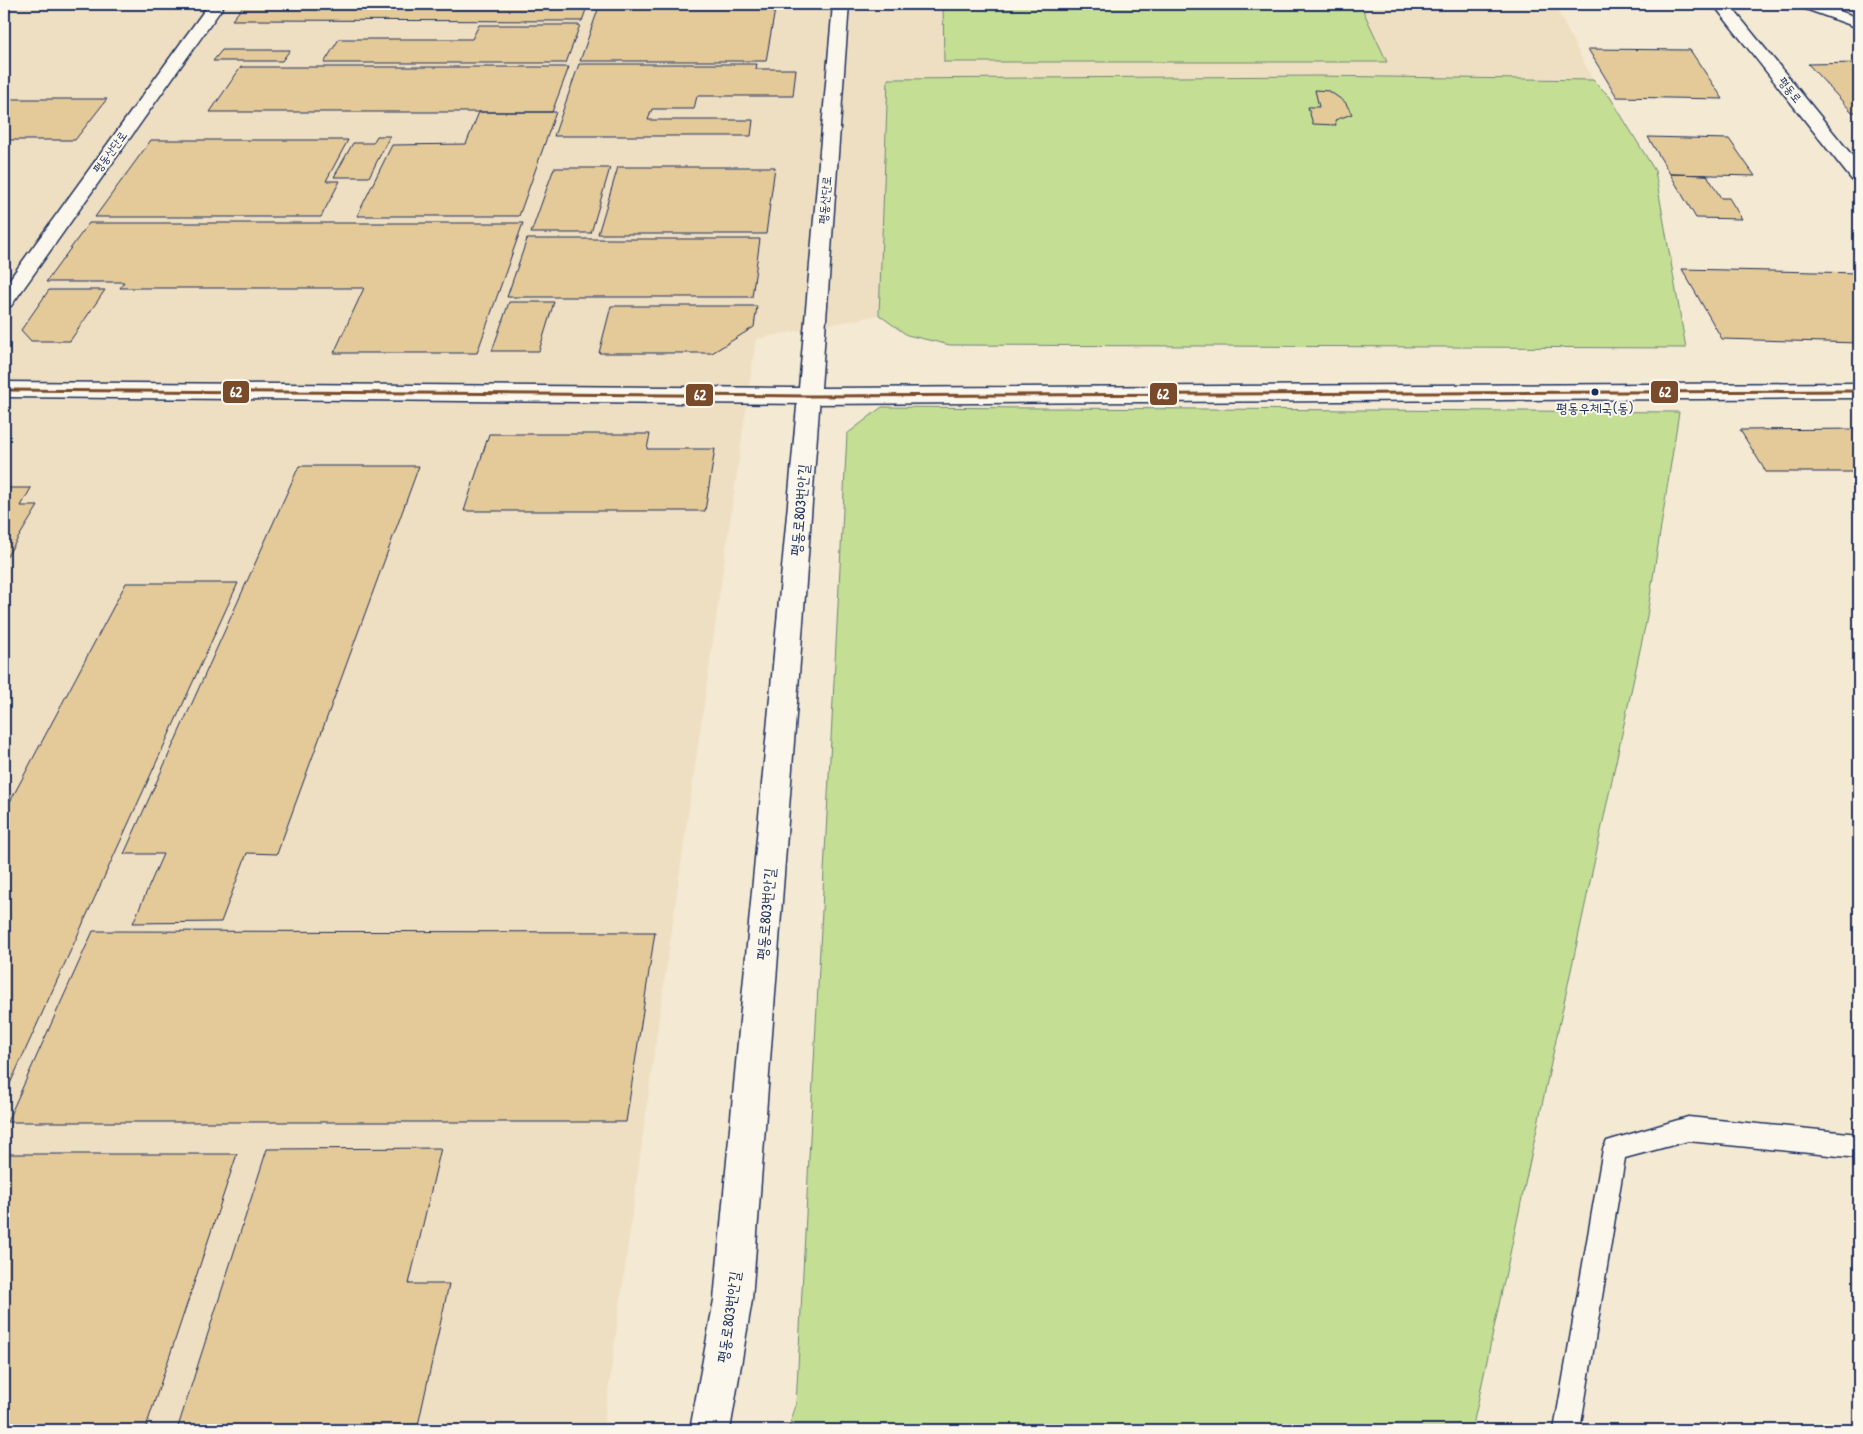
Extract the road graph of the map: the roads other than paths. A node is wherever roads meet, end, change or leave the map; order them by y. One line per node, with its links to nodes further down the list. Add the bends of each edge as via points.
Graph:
1 (217, 4): 7 (street, 평동산단로)
2 (841, 4): 10 (street, 평동산단로)
3 (1721, 4): 6 (street, 평동로)
4 (1806, 4): 5 (street)
5 (1859, 23)
6 (1859, 176)
7 (4, 301)
8 (4, 390): 10 (street)
9 (1859, 391): 10 (street)
10 (809, 396): 12 (street, 평동로803번안길, via 734,1300)
11 (1859, 1146): 13 (lane, via 1688,1129 1615,1149)
12 (710, 1430)
13 (1567, 1430)

